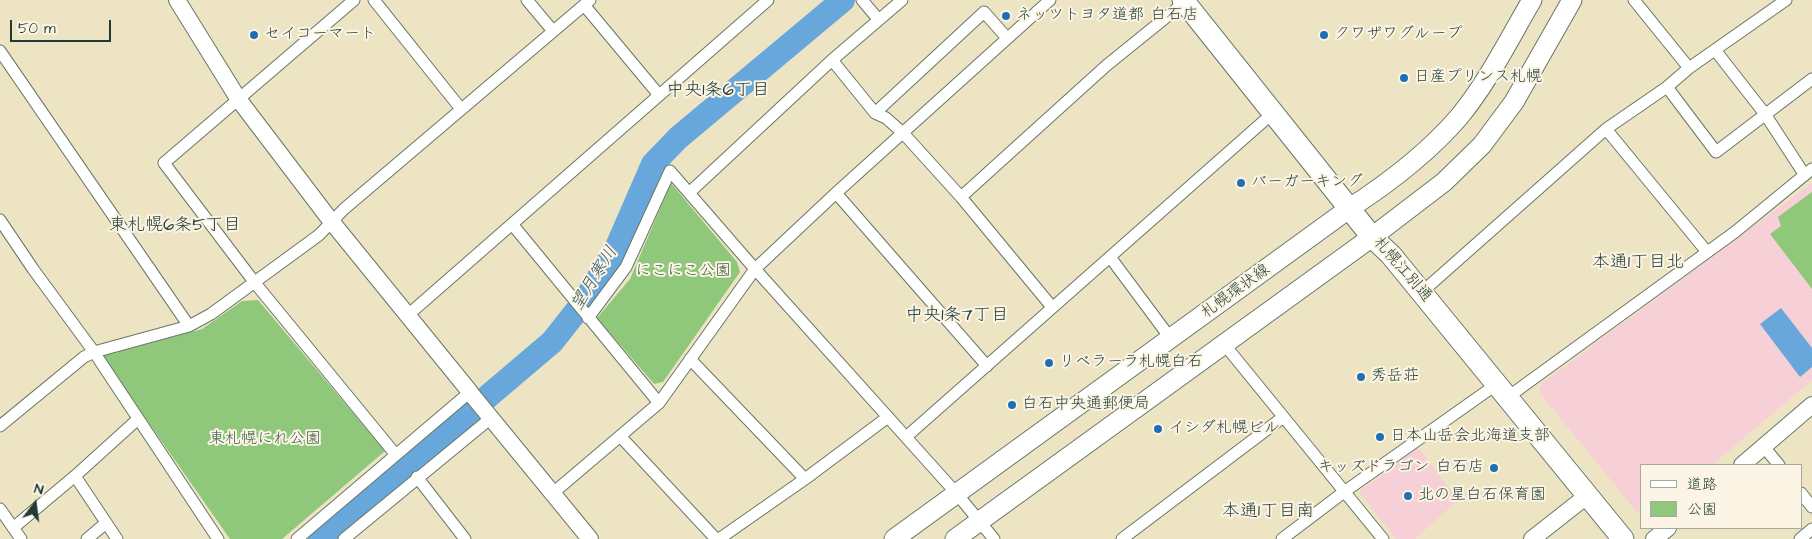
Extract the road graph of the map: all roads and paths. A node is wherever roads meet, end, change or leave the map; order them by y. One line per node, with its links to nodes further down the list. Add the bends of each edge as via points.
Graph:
1 (178, 0): 25 (street)
2 (354, 0): 25 (street)
3 (374, 0): 26 (street)
4 (527, 0): 16 (street)
5 (768, 0): 24 (street)
6 (862, 0): 15 (street)
7 (902, 0): 15 (street)
8 (1050, 0): 17 (street)
9 (1532, 0): 36 (main road, 札幌環状線, via 1491,72 1460,116 1432,146 1381,188)
10 (1572, 0): 40 (main road, via 1514,102 1482,145 1444,182)
11 (1634, 0): 21 (street)
12 (1786, 0): 18 (street)
13 (1184, 1): 27 (highway, 札幌江別通); 35 (street, via 1107,65)
14 (587, 3): 16 (street); 24 (street)
15 (878, 19): 20 (street)
16 (553, 32): 26 (street)
17 (1008, 38): 28 (street, via 984,12); 31 (street)
18 (1715, 50): 21 (street); 29 (street)
19 (0, 51): 49 (street)
20 (832, 60): 28 (street); 33 (street)
21 (1689, 68): 23 (street)
22 (1812, 79): 29 (street)
23 (1667, 87): 29 (street, via 1716,152); 30 (street)
24 (659, 95): 39 (street)
25 (239, 100): 38 (street); 44 (street, via 164,163)
26 (461, 109): 38 (street)
27 (1274, 112): 36 (highway, 札幌江別通); 42 (street)
28 (875, 113): 31 (street)
29 (1765, 114): 32 (street)
30 (1606, 129): 41 (street); 45 (street)
31 (903, 133): 34 (street); 35 (street)
32 (1808, 171): 41 (street)
33 (690, 192): 43 (street); 47 (street, via 670,171 626,267)
34 (836, 192): 43 (street); 54 (street)
35 (961, 197): 46 (street)
36 (1350, 208): 40 (highway, 札幌江別通); 50 (main road, 札幌環状線)
37 (0, 220): 52 (street)
38 (331, 221): 44 (street, via 319,235); 48 (street)
39 (512, 224): 47 (street); 48 (street)
40 (1372, 236): 45 (highway, 札幌江別通); 51 (main road)
41 (1708, 252): 55 (street)
42 (1110, 258): 46 (street); 50 (street)
43 (755, 269): 53 (street); 60 (street)
44 (255, 283): 49 (street); 67 (street)
45 (1422, 292): 55 (highway, 札幌江別通)
46 (1052, 307): 54 (street)
47 (586, 315): 57 (street)
48 (408, 316): 56 (street)
49 (189, 326): 52 (street)
50 (1171, 339): 75 (main road, 札幌環状線)
51 (1224, 344): 61 (street); 80 (main road)
52 (94, 352): 62 (street); 63 (street)
53 (690, 359): 57 (street); 72 (street)
54 (987, 366): 65 (street)
55 (1502, 390): 73 (street); 77 (highway, 札幌江別通)
56 (471, 393): 59 (street); 67 (street)
57 (659, 403): 64 (street)
58 (1812, 405): 66 (street)
59 (487, 413): 71 (street); 74 (street)
60 (888, 417): 65 (street); 72 (street)
61 (1282, 418): 73 (street); 97 (street)
62 (138, 419): 70 (street); 88 (street)
63 (0, 426)
64 (620, 436): 74 (street); 93 (street)
65 (906, 437): 75 (street)
66 (1764, 447): 68 (street); 69 (street)
67 (396, 455): 89 (street)
68 (1743, 464)
69 (1778, 464)
70 (75, 476): 81 (street); 82 (street)
71 (418, 477): 90 (street); 91 (street)
72 (805, 479): 93 (street)
73 (1344, 492): 98 (street); 99 (street)
74 (553, 493): 92 (street)
75 (957, 494): 80 (street); 94 (main road, 札幌環状線)
76 (1802, 494): 78 (street)
77 (1588, 495): 100 (street); 101 (highway, 札幌江別通)
78 (1812, 507)
79 (1, 514): 82 (street)
80 (980, 521): 95 (main road); 96 (street)
81 (106, 523): 86 (street); 87 (street)
82 (13, 528): 85 (street)
83 (1667, 529): 102 (street)
84 (1812, 529): 103 (street)
85 (20, 539)
86 (86, 539)
87 (117, 539)
88 (218, 539)
89 (297, 539)
90 (344, 539)
91 (464, 539)
92 (590, 539)
93 (718, 539)
94 (894, 539)
95 (955, 539)
96 (994, 539)
97 (1122, 539)
98 (1282, 539)
99 (1383, 539)
100 (1532, 539)
101 (1623, 539)
102 (1654, 539)
103 (1800, 539)

